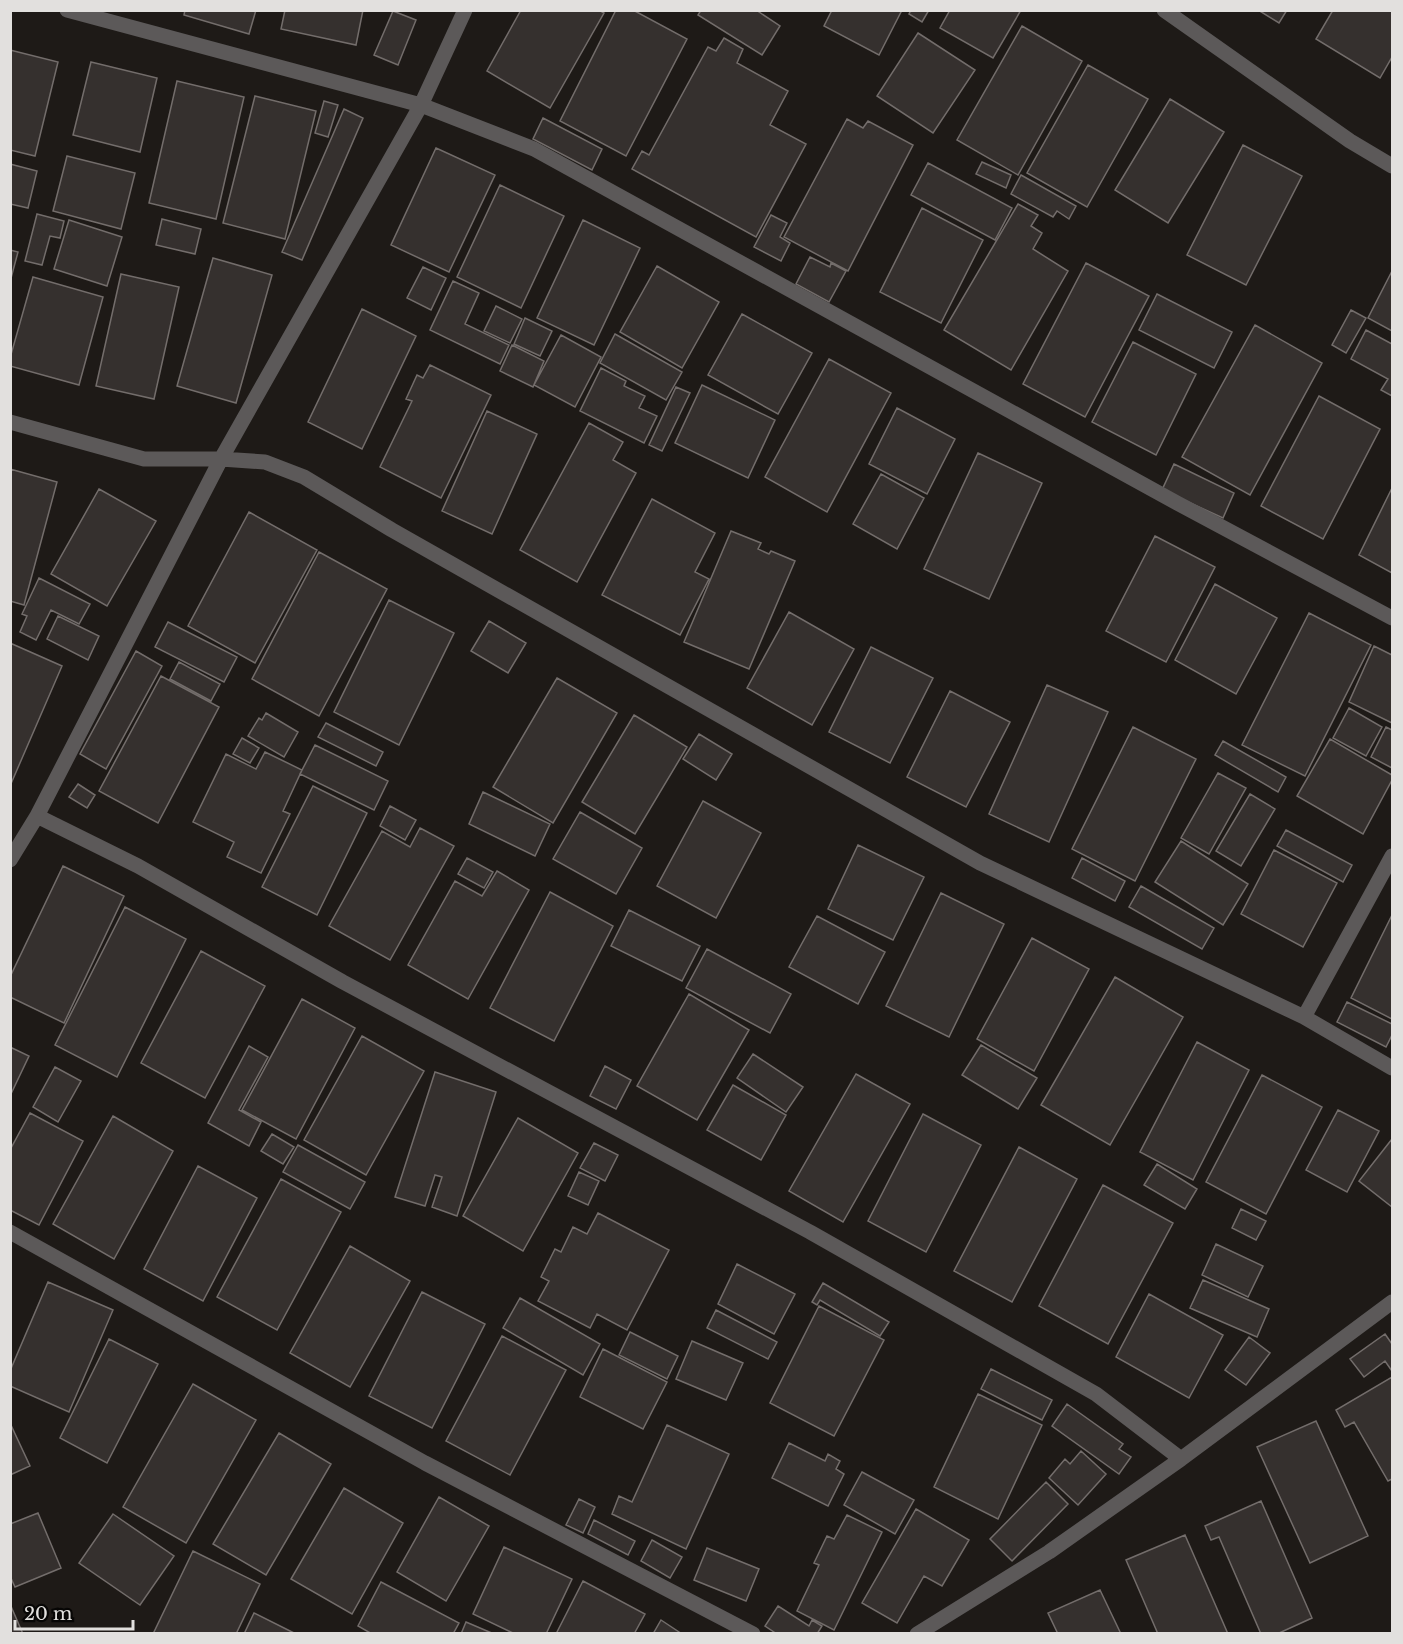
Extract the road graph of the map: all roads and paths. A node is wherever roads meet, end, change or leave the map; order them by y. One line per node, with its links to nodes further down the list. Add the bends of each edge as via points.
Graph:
1 (67, 10): 4 (street)
2 (465, 10): 4 (street)
3 (1164, 10): 5 (street, via 1350,141)
4 (421, 105): 7 (street); 8 (street, via 534,149)
5 (1392, 166)
6 (10, 422): 7 (street, via 144,459)
7 (221, 459): 9 (street); 12 (street, via 265,462 304,477 980,862)
8 (1392, 618)
9 (37, 816): 10 (street); 16 (street, via 138,866 344,982 810,1232 1096,1394)
10 (13, 850)
11 (1392, 856): 12 (street)
12 (1304, 1017): 13 (street)
13 (1392, 1068)
14 (10, 1232): 17 (street, via 425,1463)
15 (1392, 1302): 16 (street)
16 (1182, 1459): 18 (street, via 1049,1552)
17 (753, 1634)
18 (916, 1634)

